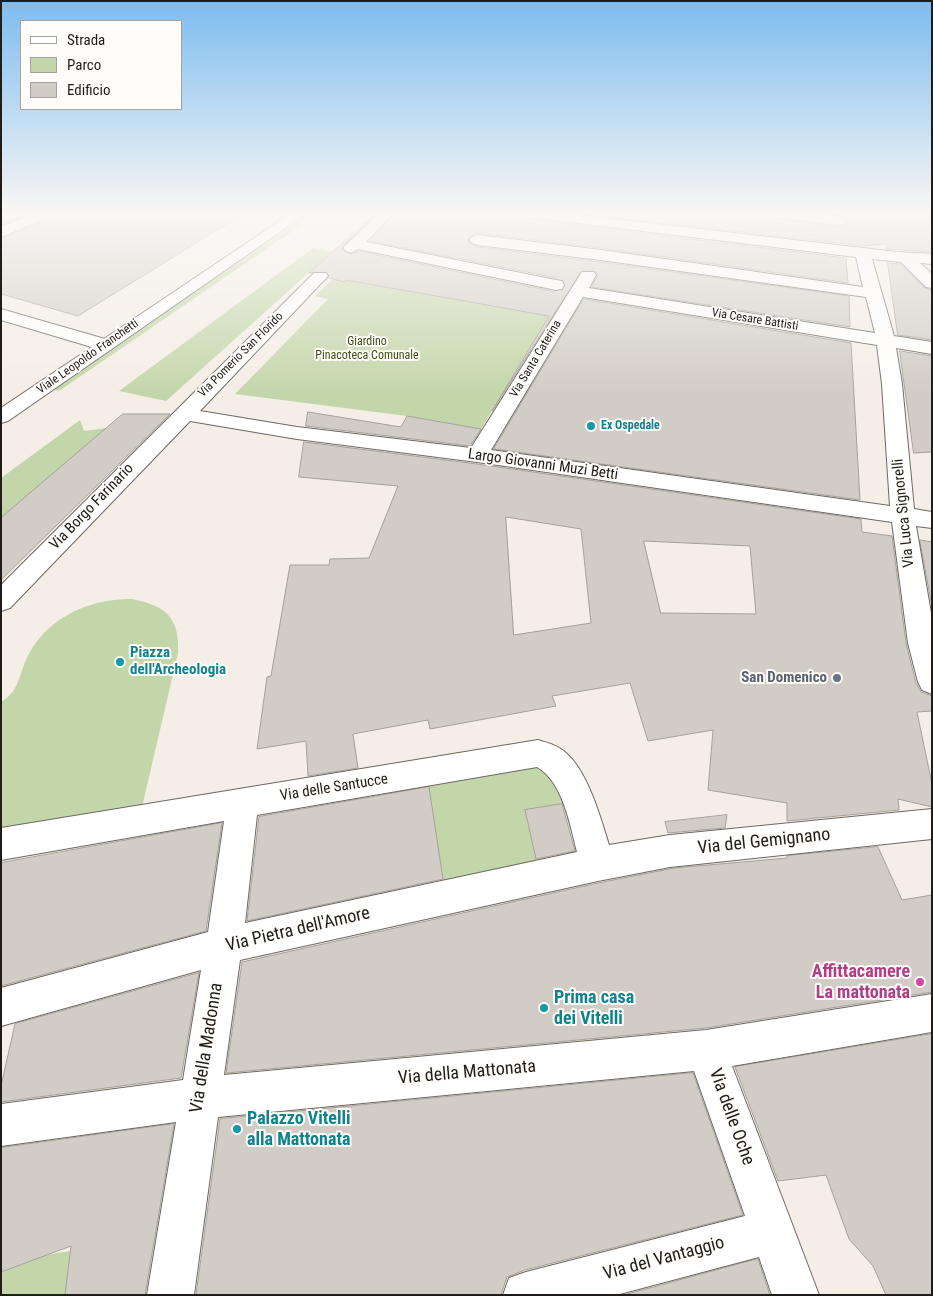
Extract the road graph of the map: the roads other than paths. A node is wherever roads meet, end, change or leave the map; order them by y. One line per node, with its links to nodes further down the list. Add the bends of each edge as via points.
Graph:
1 (209, 274): 14 (street, Viale Leopoldo Franchetti)
2 (501, 274): 9 (street)
3 (587, 274): 10 (street, Via Santa Caterina)
4 (744, 274): 11 (street)
5 (866, 274): 11 (street, Via Luca Signorelli)
6 (922, 274): 8 (street)
7 (320, 276): 16 (street, Via Pomerio San Florido)
8 (932, 284)
9 (556, 285)
10 (577, 290): 13 (street, Via Cesare Battisti); 18 (street, Via Santa Caterina)
11 (873, 292): 13 (street, Via Luca Signorelli)
12 (1, 314): 14 (street)
13 (886, 342): 15 (street, Via Cesare Battisti); 19 (street, Via Luca Signorelli)
14 (105, 345): 17 (street, Viale Leopoldo Franchetti)
15 (932, 348)
16 (184, 414): 18 (street, Largo Giovanni Muzi Betti, via 297,433); 21 (street, Via Borgo Farinario)
17 (1, 417)
18 (477, 455): 19 (street, Largo Giovanni Muzi Betti)
19 (903, 517): 20 (street, Largo Giovanni Muzi Betti); 22 (street, Via Luca Signorelli)
20 (932, 520)
21 (1, 600)
22 (927, 644): 23 (street, Via Luca Signorelli)
23 (932, 682)
24 (237, 796): 26 (street, Via delle Santucce, via 126,824); 27 (street, Via delle Santucce, via 284,797 538,753 558,764 570,784); 28 (street, Via della Madonna)
25 (932, 824): 27 (street, Via del Gemignano, via 670,851)
26 (1, 844)
27 (598, 864): 28 (street, Via Pietra dell'Amore)
28 (223, 946): 29 (street, Via Pietra dell'Amore); 32 (street, Via della Madonna)
29 (2, 1010)
30 (932, 1013): 31 (street, Via della Mattonata)
31 (706, 1050): 32 (street, Via della Mattonata); 34 (street, Via delle Oche)
32 (200, 1098): 33 (street, Via della Mattonata); 35 (street, Via della Madonna)
33 (1, 1125)
34 (773, 1231): 36 (street, Via del Vantaggio); 37 (street, Via delle Oche)
35 (170, 1295)
36 (526, 1295)
37 (796, 1295)

